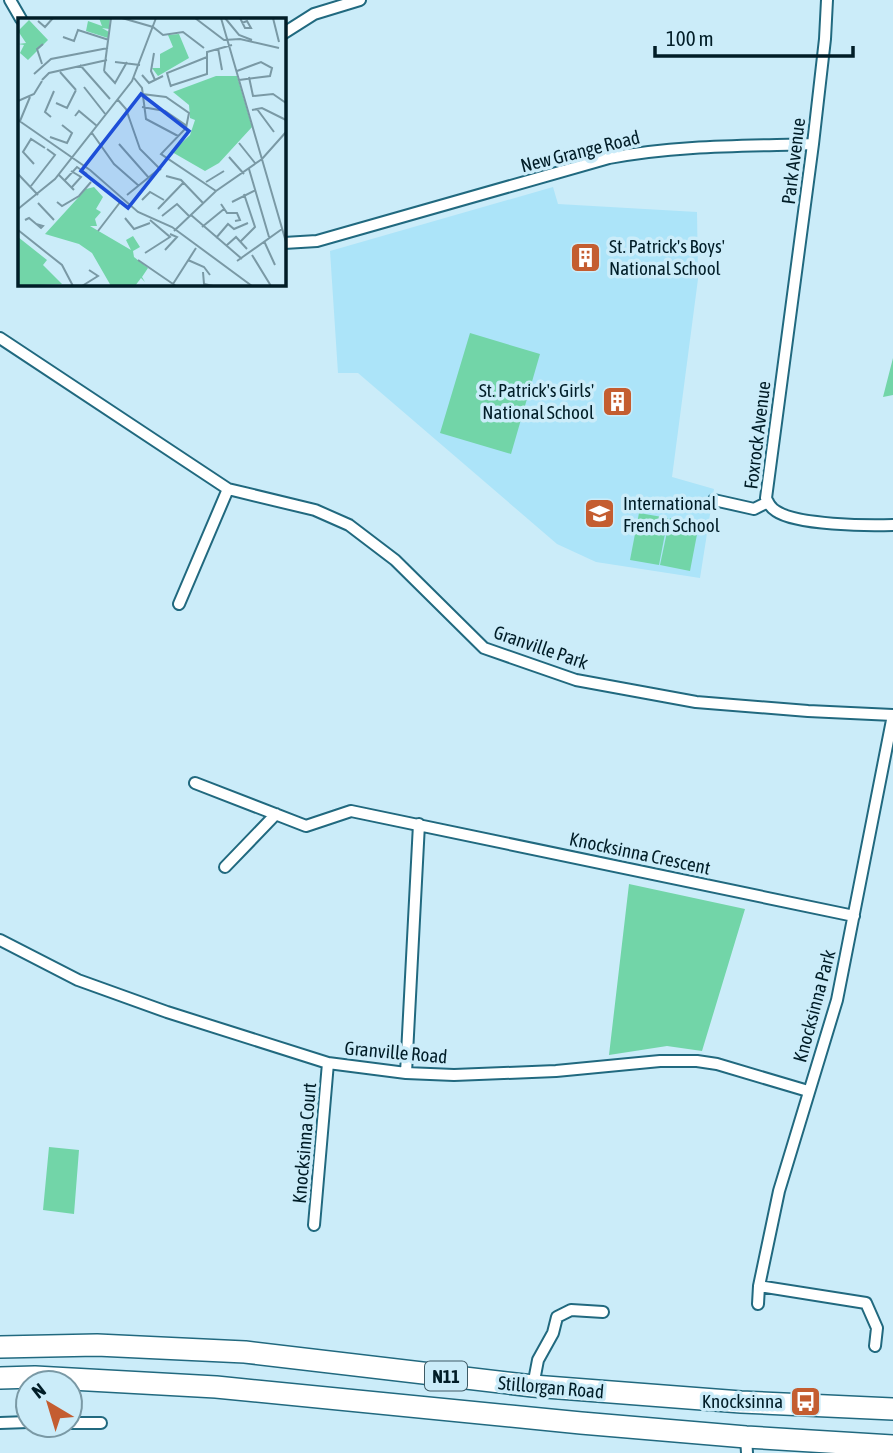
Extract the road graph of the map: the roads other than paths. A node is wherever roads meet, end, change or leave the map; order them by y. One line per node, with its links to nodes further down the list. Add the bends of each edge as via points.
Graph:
1 (10, 0): 4 (street)
2 (360, 0): 5 (street, via 314,14)
3 (827, 0): 6 (street, Park Avenue)
4 (20, 18)
5 (285, 32)
6 (813, 144): 7 (street, New Grange Road, via 622,155 317,241); 8 (street, Park Avenue)
7 (285, 243)
8 (789, 326): 12 (street, Foxrock Avenue, via 766,488)
9 (0, 338): 10 (street, Granville Park)
10 (228, 489): 14 (street); 15 (street, Granville Park, via 315,510 349,524 395,560 484,648 576,680 696,702)
11 (714, 500): 12 (street, via 754,509)
12 (768, 502): 13 (street, Foxrock Avenue, via 776,512 795,518)
13 (893, 525)
14 (179, 604)
15 (893, 715): 20 (street, Knocksinna Park)
16 (195, 783): 17 (street)
17 (276, 814): 18 (street, Knocksinna Crescent, via 306,825 351,811); 19 (street)
18 (419, 824): 20 (street, Knocksinna Crescent); 23 (street)
19 (225, 867)
20 (854, 916): 24 (street, Knocksinna Park, via 837,1000)
21 (0, 940): 22 (street, Granville Road, via 78,980)
22 (328, 1063): 23 (street, Granville Road); 25 (street, Knocksinna Court)
23 (406, 1073): 24 (street, Granville Road, via 454,1075 697,1061)
24 (808, 1091): 26 (street, Knocksinna Park, via 779,1191)
25 (314, 1225)
26 (759, 1286): 27 (street, Knocksinna Park); 29 (street, via 866,1303 877,1328)
27 (758, 1304)
28 (603, 1312): 32 (street, via 571,1310 557,1317 538,1360)
29 (875, 1346)
30 (0, 1347): 32 (highway, Stillorgan Road / N11, via 97,1345 245,1352)
31 (0, 1378): 36 (highway, Stillorgan Road / N11, via 216,1387)
32 (533, 1387): 33 (highway, Stillorgan Road / N11)
33 (893, 1409)
34 (84, 1423): 35 (street)
35 (101, 1423)
36 (746, 1445): 37 (highway, Stillorgan Road / N11)
37 (893, 1446)

